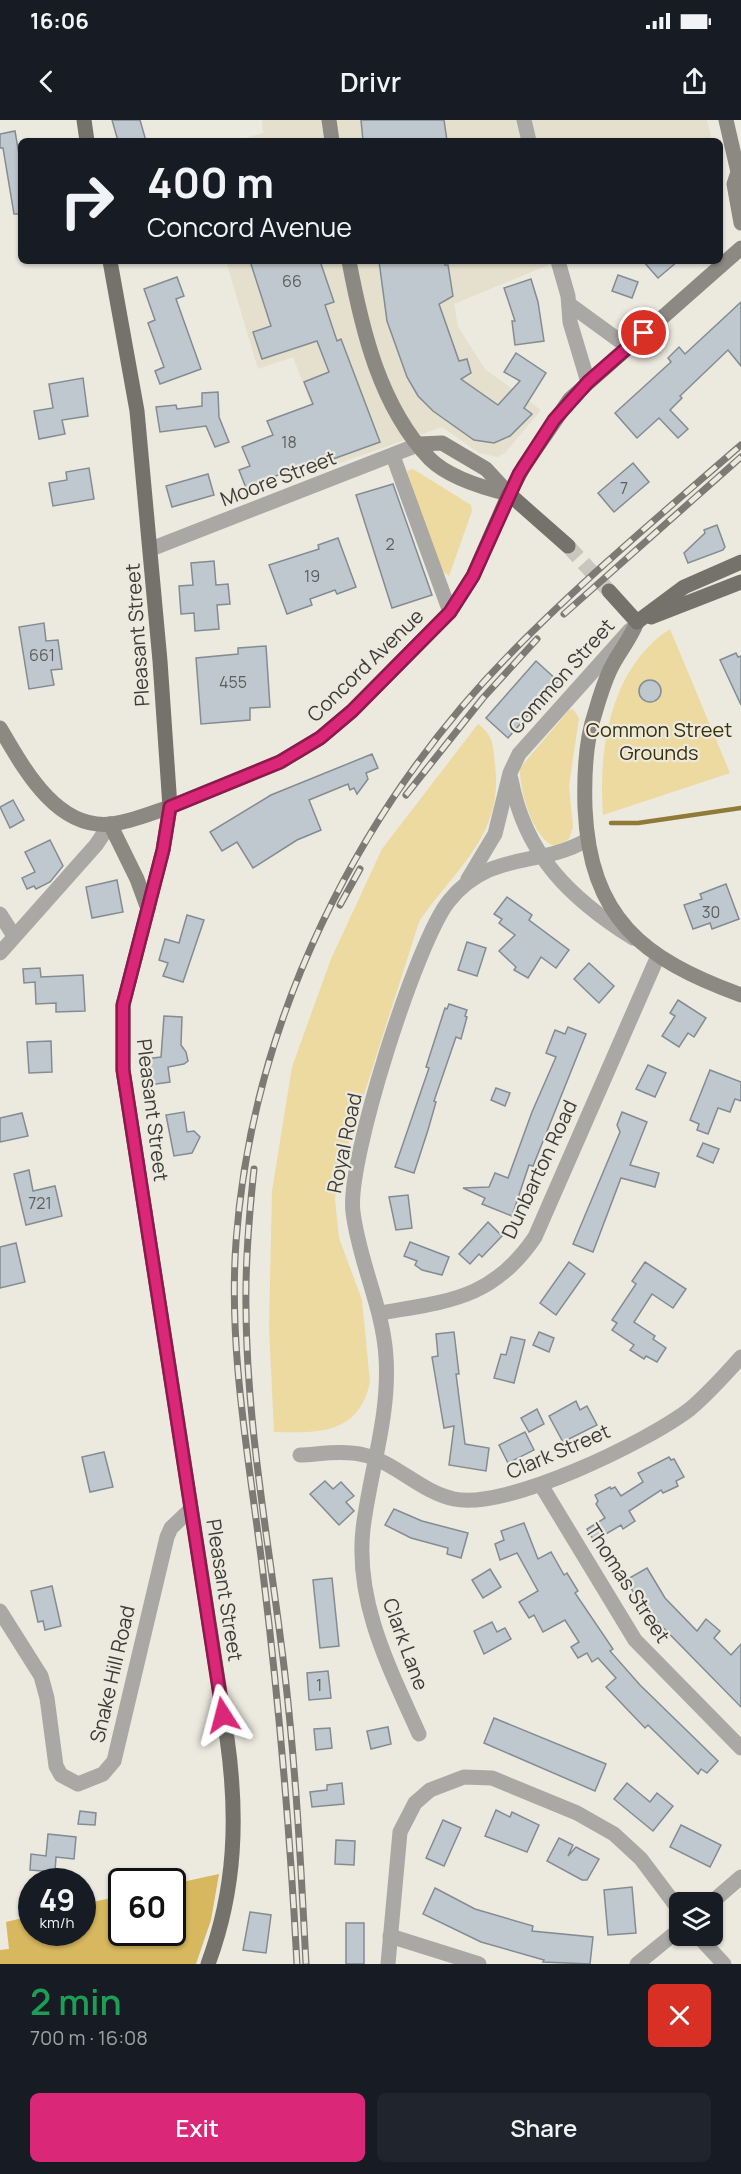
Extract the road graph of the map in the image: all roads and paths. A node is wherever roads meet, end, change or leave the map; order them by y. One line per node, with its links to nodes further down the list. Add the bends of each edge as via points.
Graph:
1 (84, 120): 5 (main road)
2 (329, 120): 6 (main road)
3 (524, 120): 7 (street)
4 (726, 120): 8 (main road)
5 (87, 138)
6 (332, 138)
7 (528, 138)
8 (739, 173): 9 (main road, via 734,184)
9 (741, 223)
10 (741, 248): 15 (main road)
11 (111, 264): 23 (main road, Pleasant Street, via 137,411)
12 (350, 264): 19 (main road, via 393,410)
13 (559, 264): 16 (street)
14 (723, 264): 17 (main road)
15 (723, 264)
16 (569, 304): 17 (street); 18 (street, via 570,322)
17 (628, 347): 18 (main road)
18 (588, 382): 21 (main road, via 554,420)
19 (420, 444): 20 (street, Moore Street); 21 (main road, via 442,443 486,469)
20 (393, 456): 23 (street, Moore Street); 27 (street)
21 (509, 494): 22 (main road); 27 (main road, Concord Avenue, via 473,576)
22 (568, 546)
23 (151, 549): 31 (main road, Pleasant Street)
24 (741, 562): 28 (main road, via 684,587)
25 (741, 582): 28 (main road)
26 (609, 591): 28 (main road)
27 (450, 612): 31 (main road, Concord Avenue, via 320,738 280,762)
28 (637, 622): 30 (street, Common Street, via 523,748); 33 (main road, Common Street, via 611,669 594,716 584,779)
29 (0, 728): 32 (main road, Concord Avenue, via 32,779 53,802 79,817)
30 (510, 773): 34 (street, Common Street, via 520,813); 35 (street, Royal Road, via 495,834)
31 (170, 807): 32 (main road, Concord Avenue); 36 (main road, Pleasant Street)
32 (110, 824): 36 (main road); 38 (street)
33 (587, 840): 34 (street, Royal Road, via 567,851); 39 (main road, Common Street, via 599,887)
34 (542, 856): 35 (street, Royal Road, via 496,866); 39 (street, Common Street, via 576,898)
35 (463, 886): 43 (street, Royal Road, via 441,912 422,952 381,1072 357,1167 352,1210)
36 (148, 909): 48 (main road, Pleasant Street, via 123,1005 123,1070)
37 (0, 914): 38 (street)
38 (14, 936): 40 (street)
39 (636, 939): 41 (main road, Common Street)
40 (0, 953)
41 (658, 956): 42 (main road, Common Street); 43 (street, Dunbarton Road, via 536,1237 527,1249 505,1273 464,1297)
42 (741, 995)
43 (381, 1313): 46 (street, Royal Road, via 387,1401)
44 (741, 1357): 47 (street, Clark Street, via 710,1391 674,1420)
45 (300, 1455): 46 (street, Clark Street, via 347,1453)
46 (374, 1459): 47 (street, Clark Street, via 453,1499 492,1499); 50 (street, Clark Lane, via 363,1532 367,1599 377,1639)
47 (541, 1485): 51 (street, Thomas Street, via 635,1640)
48 (191, 1509): 49 (street, Snake Hill Road, via 167,1537 114,1761 97,1778 78,1784 61,1775 56,1766 41,1676); 58 (main road, Pleasant Street, via 231,1763 236,1823 227,1898)
49 (0, 1611)
50 (419, 1734)
51 (741, 1748)
52 (741, 1877): 53 (street)
53 (723, 1893)
54 (669, 1896): 55 (street, via 640,1858 614,1834 577,1813 492,1778 464,1777 422,1796 409,1812 398,1844)
55 (390, 1936): 59 (street); 60 (street)
56 (669, 1938): 61 (street)
57 (707, 1946): 62 (street)
58 (208, 1964)
59 (388, 1964)
60 (479, 1964)
61 (637, 1964)
62 (724, 1964)

